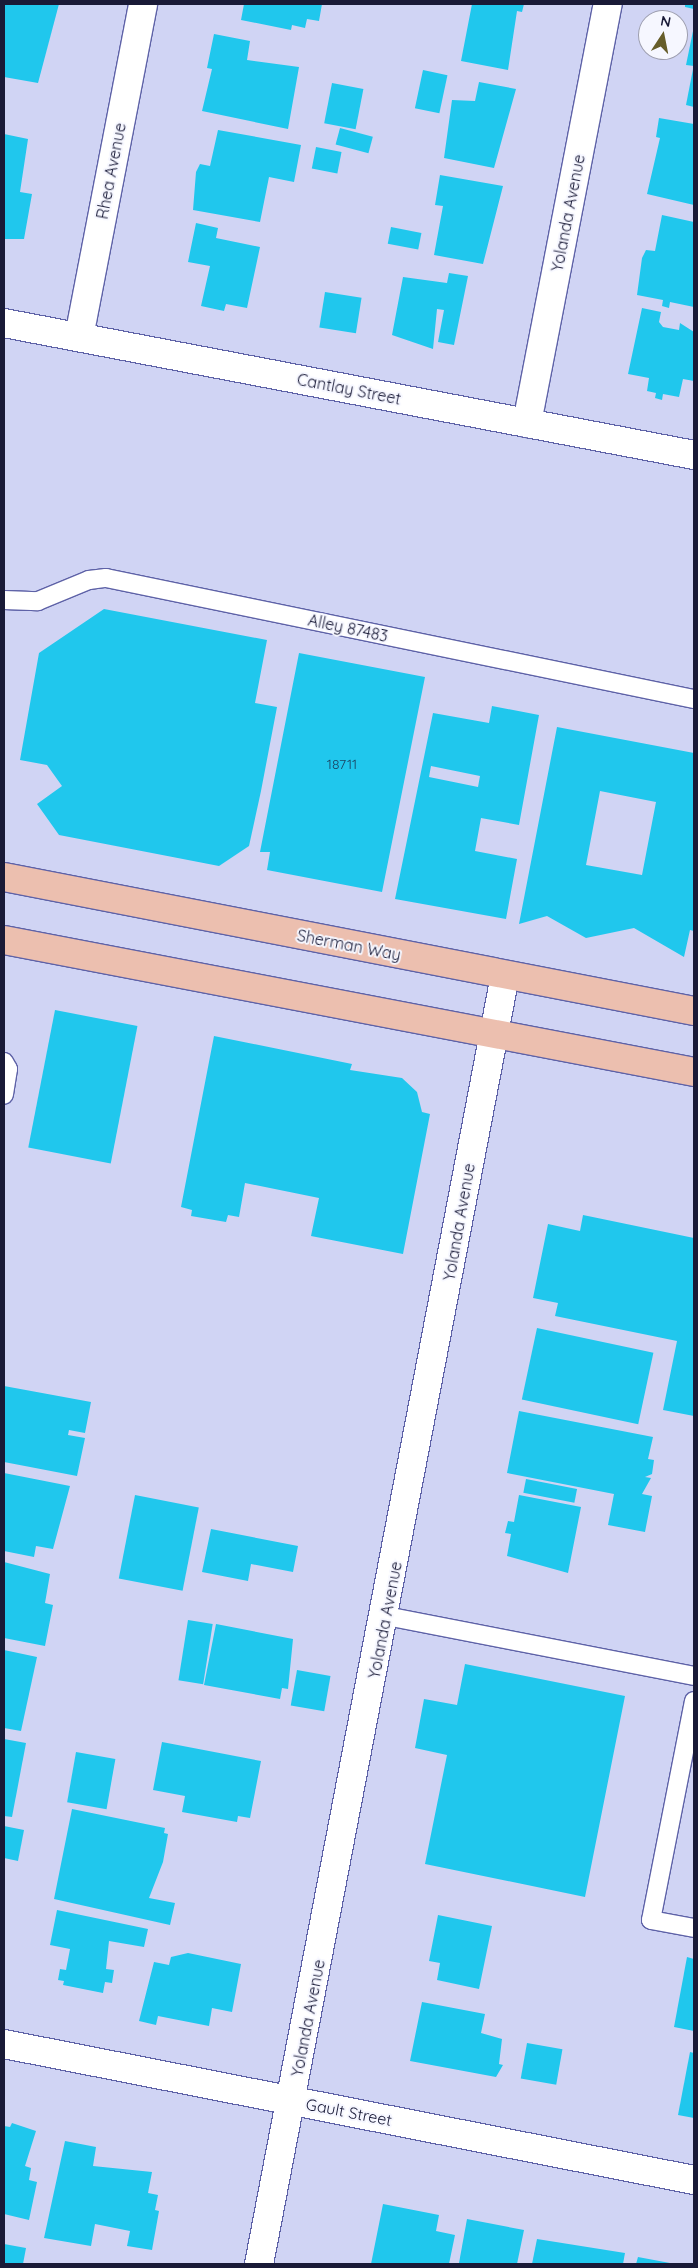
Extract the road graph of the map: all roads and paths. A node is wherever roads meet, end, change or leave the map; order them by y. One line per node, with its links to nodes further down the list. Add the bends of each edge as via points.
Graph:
1 (143, 4): 4 (street, Rhea Avenue)
2 (608, 4): 5 (street, Yolanda Avenue)
3 (4, 323): 4 (street, Cantlay Street)
4 (79, 337): 5 (street, Cantlay Street)
5 (527, 423): 6 (street, Cantlay Street)
6 (694, 454)
7 (4, 600): 8 (lane, Alley 87483, via 38,600 89,580 106,578)
8 (694, 700)
9 (4, 877): 11 (main road, Sherman Way)
10 (4, 940): 13 (main road)
11 (505, 976): 12 (main road, Sherman Way); 13 (street, Yolanda Avenue)
12 (694, 1011)
13 (493, 1033): 15 (main road); 17 (street, Yolanda Avenue)
14 (4, 1062): 16 (lane, via 8,1069)
15 (694, 1072)
16 (4, 1094)
17 (386, 1616): 18 (lane); 22 (street, Yolanda Avenue)
18 (694, 1676)
19 (694, 1701): 20 (lane, via 651,1920)
20 (694, 1928)
21 (4, 2044): 22 (street, Gault Street)
22 (292, 2101): 23 (street, Gault Street); 24 (street, Yolanda Avenue)
23 (694, 2180)
24 (259, 2264)

